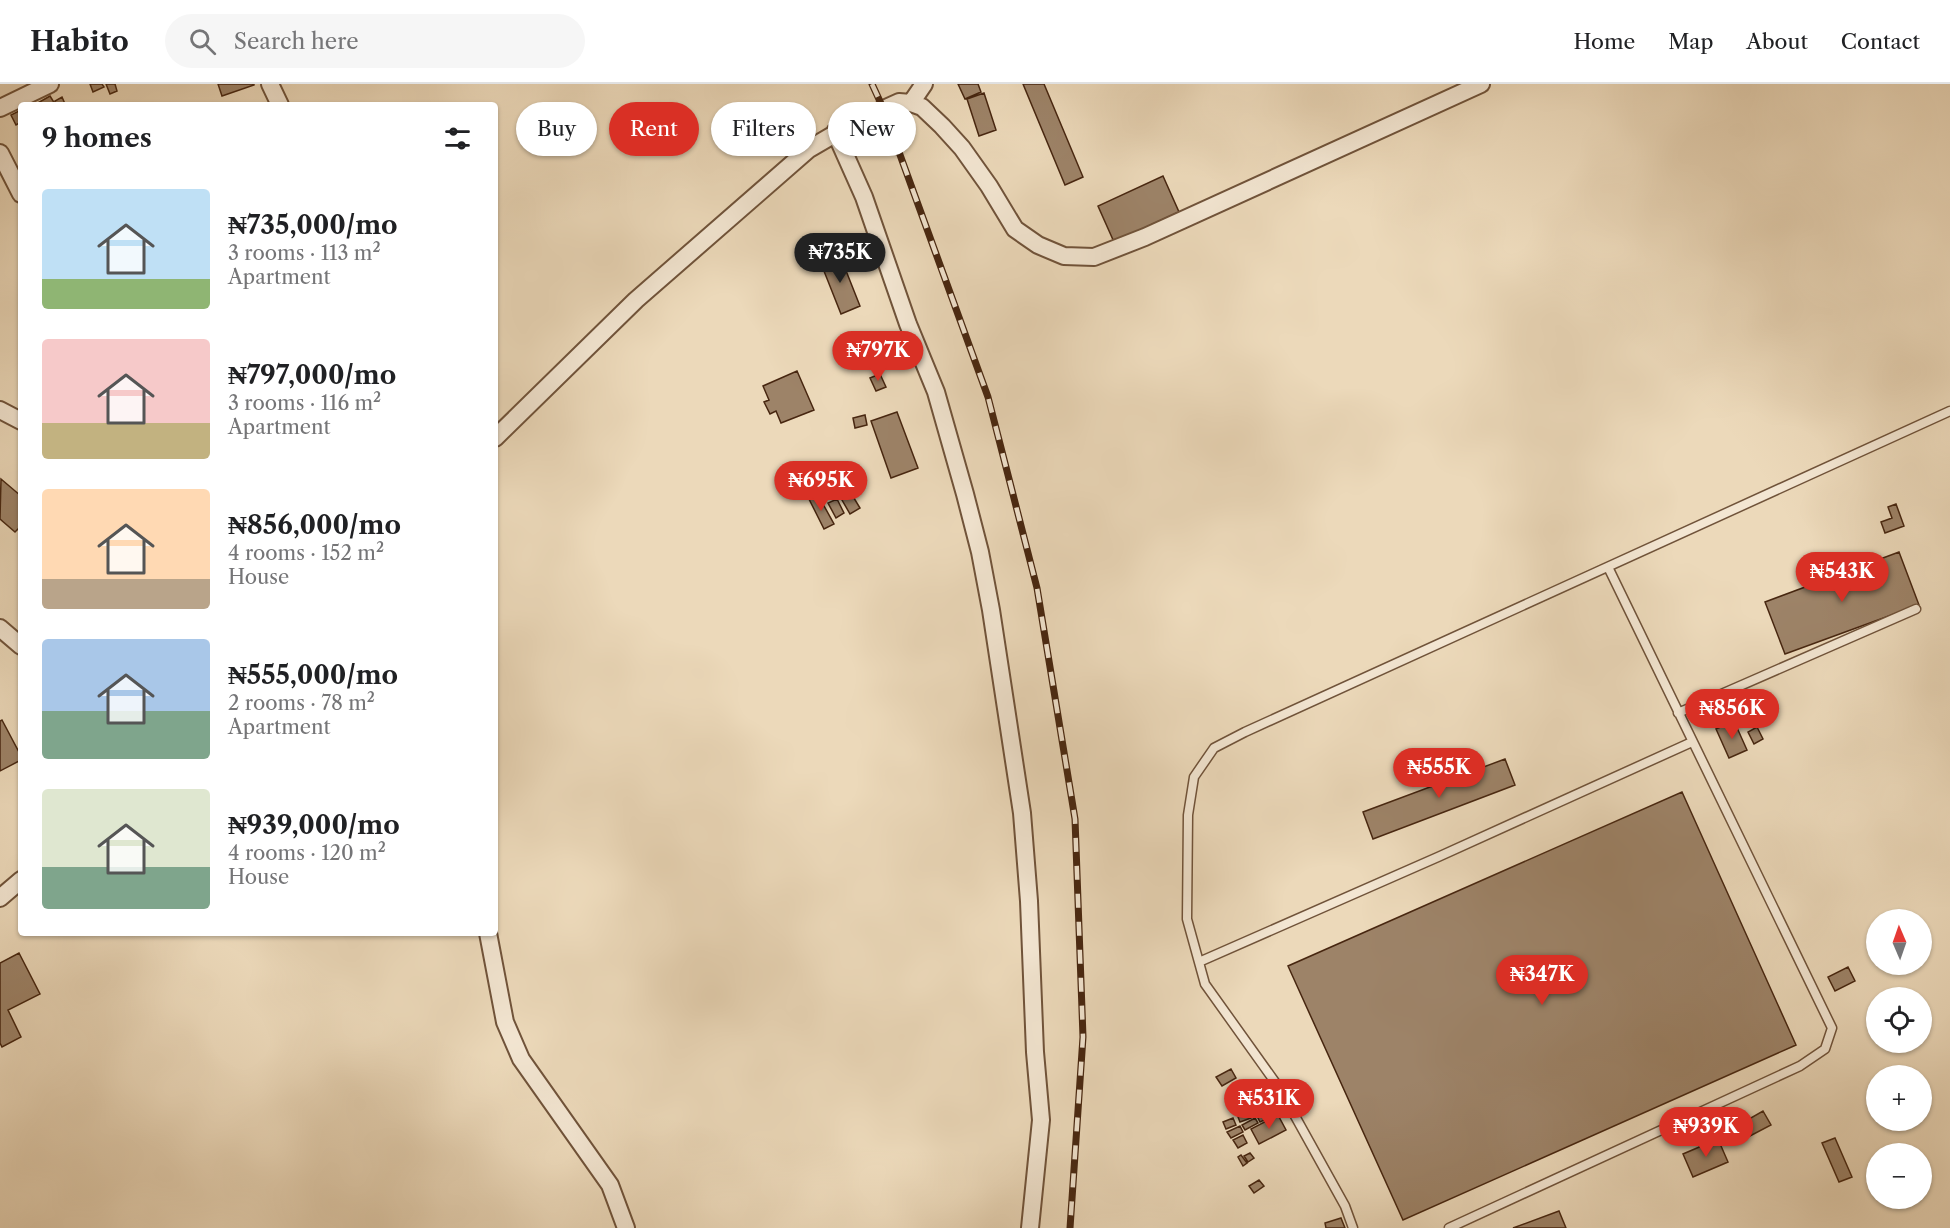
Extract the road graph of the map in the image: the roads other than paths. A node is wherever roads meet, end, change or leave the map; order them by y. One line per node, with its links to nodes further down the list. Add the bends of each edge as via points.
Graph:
1 (50, 84): 8 (street)
2 (270, 84): 5 (street)
3 (924, 84): 6 (street)
4 (1481, 84): 7 (street, via 1094,257 1064,256 1015,229 962,148)
5 (279, 102)
6 (912, 102)
7 (916, 105)
8 (0, 108)
9 (828, 137): 16 (street, via 636,300)
10 (0, 153): 12 (street)
11 (846, 156): 28 (street, via 936,392 980,552 990,610 1022,813 1029,901 1041,1120)
12 (18, 188)
13 (0, 410): 15 (street)
14 (1950, 411): 17 (lane)
15 (18, 419)
16 (498, 435)
17 (1608, 567): 21 (lane); 26 (lane, via 1214,748 1194,777 1188,815 1186,919)
18 (1916, 609): 21 (lane)
19 (0, 628): 20 (street)
20 (18, 643)
21 (1678, 713): 22 (lane)
22 (1692, 742): 26 (lane); 30 (lane, via 1832,1028 1825,1049 1800,1066)
23 (18, 883): 24 (street)
24 (0, 898)
25 (489, 936): 27 (street, via 505,1022 521,1059 610,1185)
26 (1199, 962): 29 (lane, via 1205,984 1280,1089 1346,1206)
27 (626, 1228)
28 (1030, 1228)
29 (1353, 1228)
30 (1449, 1228)

